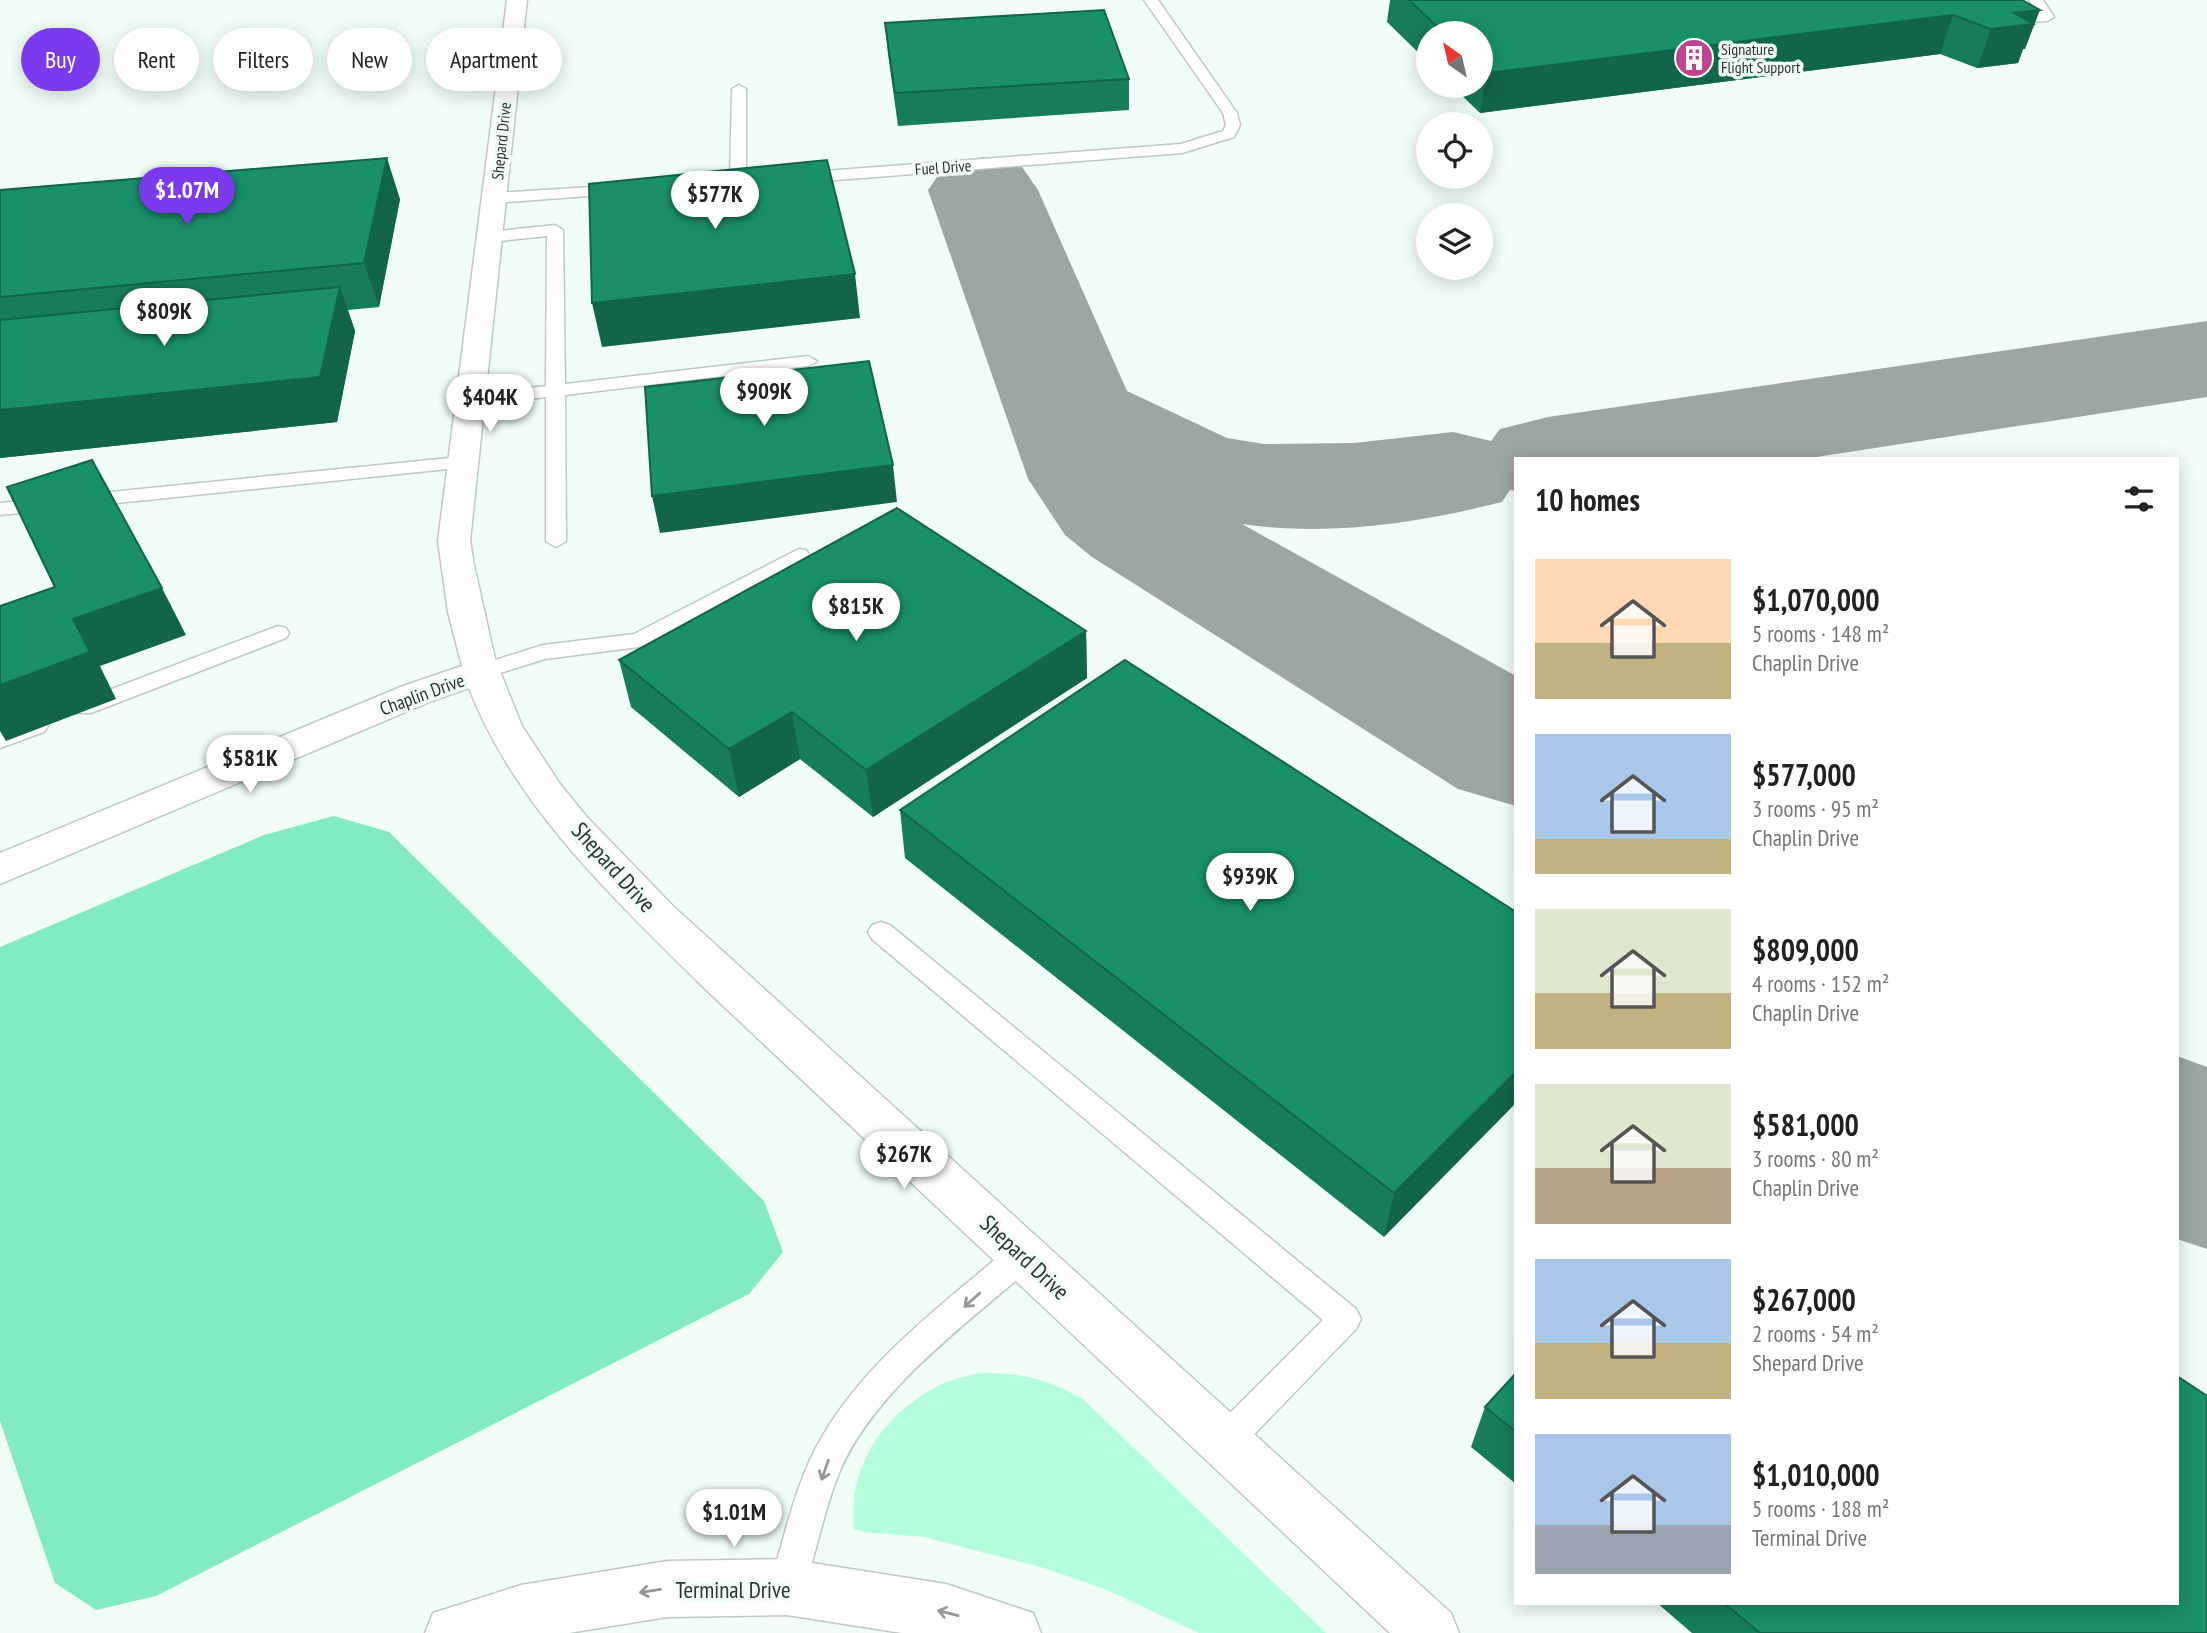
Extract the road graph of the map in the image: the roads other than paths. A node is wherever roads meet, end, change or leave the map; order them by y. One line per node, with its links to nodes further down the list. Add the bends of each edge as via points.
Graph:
1 (517, 0): 9 (street, Shepard Drive)
2 (1151, 0): 6 (lane, Fuel Drive, via 1230,113 1233,125 1229,134 1182,148)
3 (1940, 0): 4 (lane, via 1955,10 2001,21 2047,16)
4 (2036, 0)
5 (739, 89): 7 (lane)
6 (779, 179)
7 (738, 182)
8 (643, 188): 9 (lane)
9 (494, 198): 10 (street, Chaplin Drive)
10 (489, 237): 12 (lane, via 555,230); 13 (street, Chaplin Drive)
11 (808, 361): 12 (lane)
12 (556, 391): 13 (lane); 16 (lane)
13 (468, 401): 14 (street, Chaplin Drive)
14 (460, 463): 15 (lane); 19 (street, Chaplin Drive, via 454,541 461,598)
15 (0, 509)
16 (556, 541)
17 (799, 555): 19 (lane, via 639,641 543,652)
18 (278, 633): 20 (lane)
19 (481, 672): 21 (street, Chaplin Drive, via 415,694); 23 (street, Shepard Drive, via 504,726 543,787 628,888)
20 (0, 740)
21 (0, 869)
22 (881, 932): 24 (lane, via 1345,1320)
23 (1023, 1255): 24 (street, Shepard Drive); 25 (lane, one-way to 25, via 895,1371 853,1417 832,1452)
24 (1225, 1441): 28 (street, Shepard Drive)
25 (787, 1587): 26 (street, Terminal Drive, one-way to 26, via 667,1588 521,1613); 27 (street, Terminal Drive, one-way to 25, via 946,1612)
26 (453, 1633)
27 (1013, 1633)
28 (1431, 1633)

